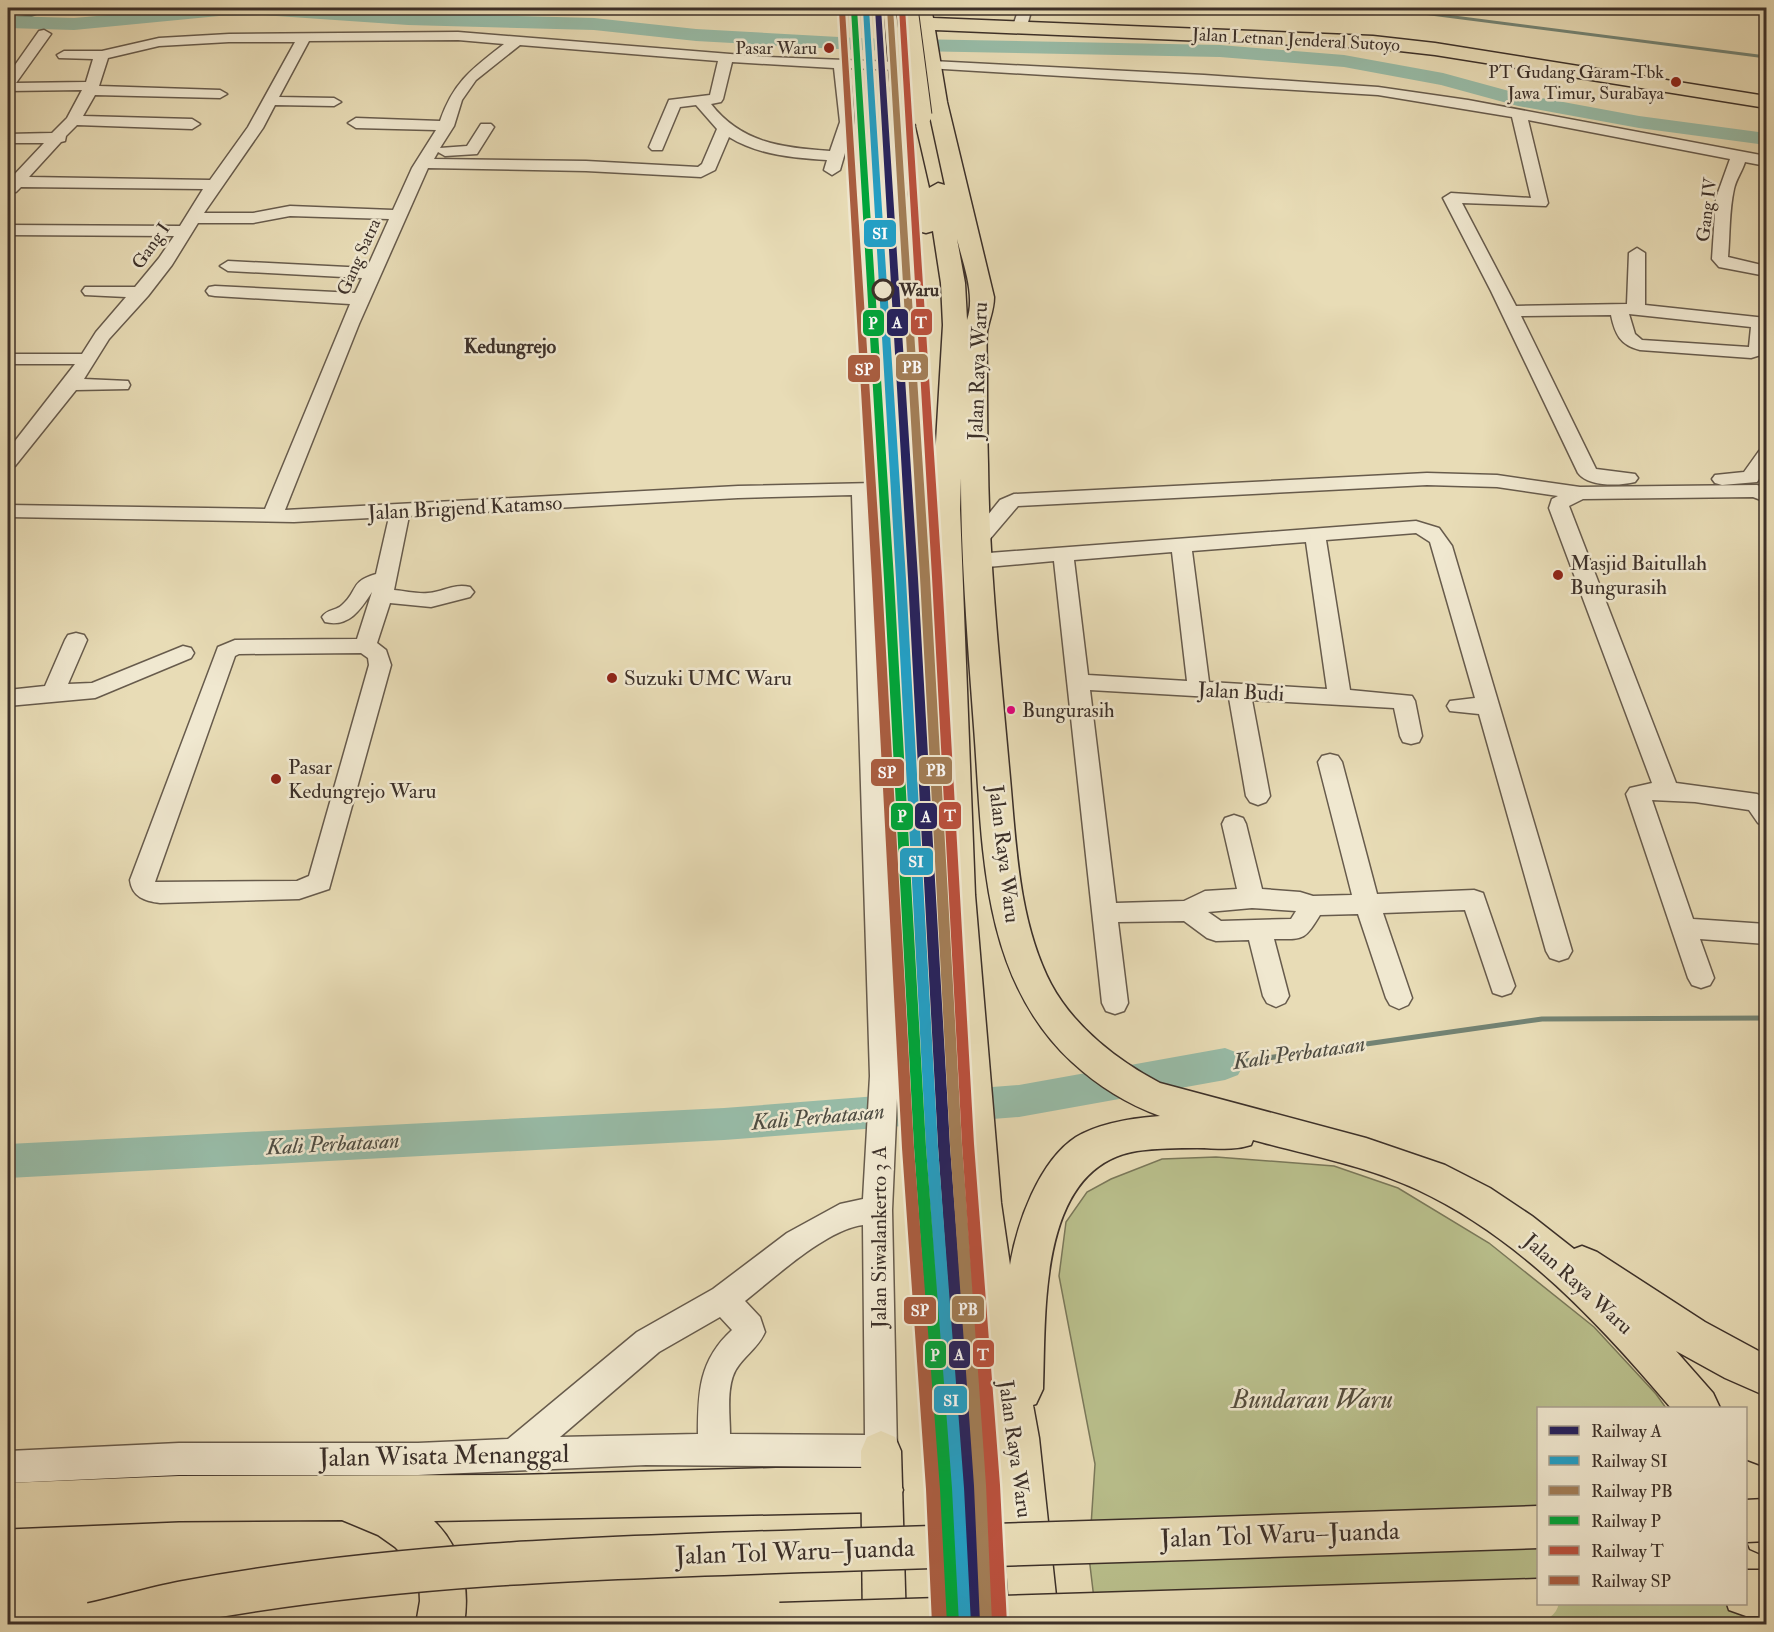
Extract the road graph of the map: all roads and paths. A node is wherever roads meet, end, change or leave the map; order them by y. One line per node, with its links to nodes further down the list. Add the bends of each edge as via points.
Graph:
1 (907, 8): 55 (highway, bridge, via 921,115 943,213 954,239)
2 (1023, 17): 4 (highway, Jalan Letnan Jenderal Sutoyo); 25 (highway, Jalan Letnan Jenderal Sutoyo, via 1435,49)
3 (238, 21): 9 (street)
4 (977, 24): 6 (highway); 6 (highway, via 944,18)
5 (123, 32): 12 (street)
6 (926, 33): 8 (highway, via 913,29); 18 (street); 55 (highway, Jalan Raya Waru, via 937,102 982,297 982,311)
7 (44, 34): 19 (street)
8 (895, 36): 17 (street); 55 (highway, Jalan Raya Waru, via 905,127 942,301)
9 (230, 38): 10 (street); 12 (street, via 159,42)
10 (304, 38): 11 (street, via 458,36); 23 (street, Gang I)
11 (518, 40): 16 (street); 30 (street, Gang Satra, via 464,86 454,100)
12 (121, 51): 14 (street)
13 (64, 55): 14 (street)
14 (102, 55): 20 (street)
15 (1089, 56): 18 (street)
16 (726, 57): 17 (street); 22 (street, via 716,99)
17 (841, 64): 32 (street, via 847,122 834,163 755,146)
18 (1093, 74): 26 (street, via 1378,91)
19 (8, 85): 20 (street)
20 (90, 88): 21 (street); 27 (street)
21 (220, 94)
22 (700, 100): 32 (street, via 712,119); 35 (street, via 674,103)
23 (270, 101): 24 (street); 39 (street, Gang I)
24 (334, 102)
25 (1767, 102)
26 (1519, 114): 36 (street); 53 (street, via 1540,203 1450,198)
27 (73, 120): 29 (street); 34 (street)
28 (356, 123): 30 (street)
29 (192, 124)
30 (446, 126): 37 (street, Gang Satra)
31 (486, 127): 37 (street, via 471,151)
32 (724, 128): 37 (street, via 709,167 703,172)
33 (8, 138): 34 (street)
34 (60, 138): 40 (street)
35 (657, 147)
36 (1738, 156): 38 (street); 46 (street, Gang IV, via 1726,187 1720,259)
37 (427, 157): 41 (street, Gang Satra)
38 (1767, 160)
39 (214, 185): 40 (street, via 98,182); 42 (street, Gang I)
40 (10, 186)
41 (399, 215): 42 (street, via 290,211); 47 (street, Gang Satra)
42 (189, 224): 43 (street); 50 (street, Gang I)
43 (8, 230)
44 (1637, 253): 52 (street)
45 (228, 266): 47 (street)
46 (1767, 270)
47 (373, 273): 51 (street, Gang Satra)
48 (91, 291): 50 (street)
49 (215, 291): 51 (street)
50 (142, 292): 57 (street, Gang I, via 119,315)
51 (362, 299): 71 (street, Gang Satra)
52 (1628, 310): 53 (street); 54 (street); 54 (street, via 1626,337 1640,345 1754,352 1758,350)
53 (1510, 311): 63 (street, via 1589,475)
54 (1763, 323)
55 (965, 328): 62 (highway, Jalan Raya Waru); 74 (highway, Jalan Raya Waru)
56 (8, 359): 57 (street)
57 (87, 359): 58 (street, Gang I)
58 (71, 384): 59 (street); 61 (street, Gang I)
59 (121, 385)
60 (1767, 455): 63 (street, via 1750,478)
61 (8, 462)
62 (947, 471): 64 (street, via 936,483); 68 (highway, Jalan Raya Waru)
63 (1664, 486): 66 (street); 67 (street, via 1757,491)
64 (922, 488): 65 (street, Jalan Brigjend Katamso); 68 (street, via 937,497)
65 (862, 490): 70 (street, Jalan Brigjend Katamso); 111 (street, Jalan Siwalankerto 3 A, via 884,1076)
66 (1580, 494): 74 (street, via 1497,481 1427,479 1014,501 1007,504); 92 (street, via 1559,503 1559,508)
67 (1767, 496)
68 (946, 509): 116 (highway, Jalan Raya Waru, via 958,895 975,1136 997,1325)
69 (8, 511): 71 (street, Jalan Brigjend Katamso)
70 (400, 512): 71 (street, Jalan Brigjend Katamso); 76 (street)
71 (272, 516)
72 (1315, 534): 75 (street); 87 (street); 89 (street, via 1416,527 1435,533)
73 (1182, 550): 83 (street)
74 (976, 551): 75 (street); 110 (highway, Jalan Raya Waru, via 1001,861 1011,926 1033,984 1065,1032 1138,1090)
75 (1063, 554): 82 (street)
76 (383, 588): 77 (street, via 431,600); 78 (street, via 367,584 349,611); 80 (street)
77 (463, 592)
78 (333, 617)
79 (76, 640): 84 (street)
80 (365, 646): 80 (street, via 375,651 380,665 320,882 299,890 264,891 160,893 143,886 149,858 226,652 235,647)
81 (183, 653): 84 (street, via 95,690)
82 (1078, 682): 83 (street, Jalan Budi); 100 (street)
83 (1199, 689): 85 (street, Jalan Budi)
84 (53, 692): 86 (street)
85 (1239, 692): 87 (street, Jalan Budi); 93 (street)
86 (8, 698)
87 (1340, 698): 90 (street, Jalan Budi, via 1404,701)
88 (1458, 706): 89 (street)
89 (1489, 706): 104 (street)
90 (1411, 736)
91 (1330, 762): 97 (street)
92 (1667, 791): 94 (street, via 1757,803); 101 (street, via 1644,791 1638,797)
93 (1258, 796)
94 (1767, 817)
95 (1234, 824): 96 (street)
96 (1252, 898): 98 (street); 99 (street, via 1205,901)
97 (1367, 903): 98 (street); 106 (street, via 1474,900); 108 (street)
98 (1313, 906): 102 (street, via 1298,929)
99 (1189, 911): 100 (street); 102 (street, via 1216,931)
100 (1105, 913): 109 (street)
101 (1683, 928): 103 (street); 105 (street)
102 (1259, 930): 107 (street)
103 (1767, 934)
104 (1559, 951)
105 (1701, 978)
106 (1502, 986)
107 (1276, 996)
108 (1399, 998)
109 (1115, 1003)
110 (1323, 1144): 112 (highway, Jalan Raya Waru, via 1433,1177); 116 (highway, via 1255,1134 1157,1132 1094,1147 1072,1164 1045,1208 1031,1248)
111 (877, 1210): 113 (street, via 850,1213 826,1225 797,1242); 120 (street, Jalan Siwalankerto 3 A)
112 (1538, 1242): 114 (highway, via 1605,1278 1666,1321 1734,1361); 115 (highway, Jalan Raya Waru, via 1630,1329)
113 (724, 1299): 117 (street, via 750,1332 725,1359 719,1372); 118 (street, via 648,1342)
114 (1767, 1376)
115 (1697, 1407)
116 (1017, 1438): 135 (highway, Jalan Raya Waru)
117 (714, 1450): 118 (street, Jalan Wisata Menanggal, via 646,1449); 120 (street, Jalan Wisata Menanggal, via 802,1448)
118 (513, 1456): 119 (street, Jalan Wisata Menanggal, via 179,1459)
119 (8, 1467)
120 (880, 1470): 122 (highway, via 792,1490 465,1498); 134 (main road, Jalan Siwalankerto 3 A)
121 (1747, 1486): 127 (highway)
122 (331, 1496): 123 (highway, via 68,1501); 132 (highway, via 393,1518 430,1548 442,1573 445,1605)
123 (8, 1506)
124 (1767, 1520): 125 (highway, bridge)
125 (1747, 1521)
126 (1537, 1527): 131 (highway, Jalan Tol Waru–Juanda, bridge, via 481,1565 291,1584 181,1602)
127 (1767, 1533)
128 (1747, 1593): 129 (highway)
129 (1767, 1593)
130 (1537, 1600): 133 (highway, bridge)
131 (92, 1624)
132 (440, 1624)
133 (780, 1624)
134 (885, 1624)
135 (1035, 1624)

